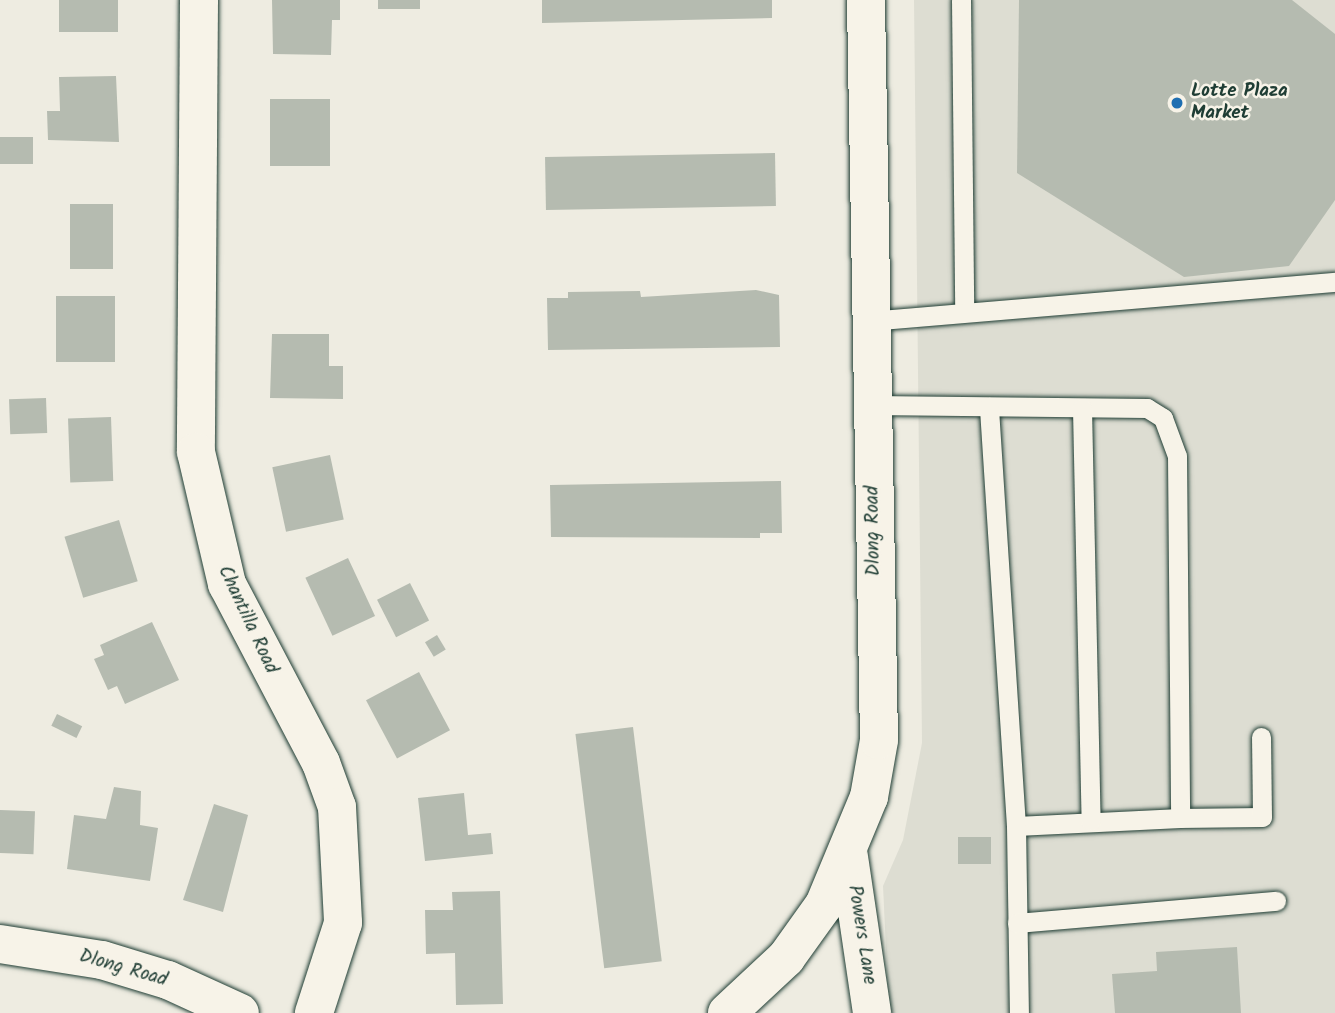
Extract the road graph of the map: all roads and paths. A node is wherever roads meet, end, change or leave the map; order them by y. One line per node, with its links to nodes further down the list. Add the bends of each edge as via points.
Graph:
1 (199, 0): 19 (street, Chantilla Road, via 199,479 227,584 321,763 337,807 343,923)
2 (866, 0): 6 (street, Dlong Road)
3 (961, 0): 5 (lane)
4 (1335, 282): 5 (lane)
5 (964, 310): 6 (lane)
6 (869, 321): 7 (street, Dlong Road)
7 (871, 405): 8 (lane); 14 (street, Dlong Road, via 878,740)
8 (989, 407): 9 (lane); 13 (lane)
9 (1082, 408): 11 (lane, via 1147,408 1163,418 1177,456); 12 (lane)
10 (1261, 737): 11 (lane, via 1262,817)
11 (1178, 818): 12 (lane)
12 (1091, 821): 13 (lane)
13 (1016, 827): 16 (lane)
14 (849, 857): 20 (street, Dlong Road, via 786,958); 21 (street, Powers Lane)
15 (1276, 901): 16 (lane)
16 (1017, 923): 22 (lane)
17 (0, 944): 18 (street, Dlong Road, via 102,960 168,980)
18 (240, 1013)
19 (314, 1013)
20 (727, 1013)
21 (872, 1013)
22 (1019, 1013)

